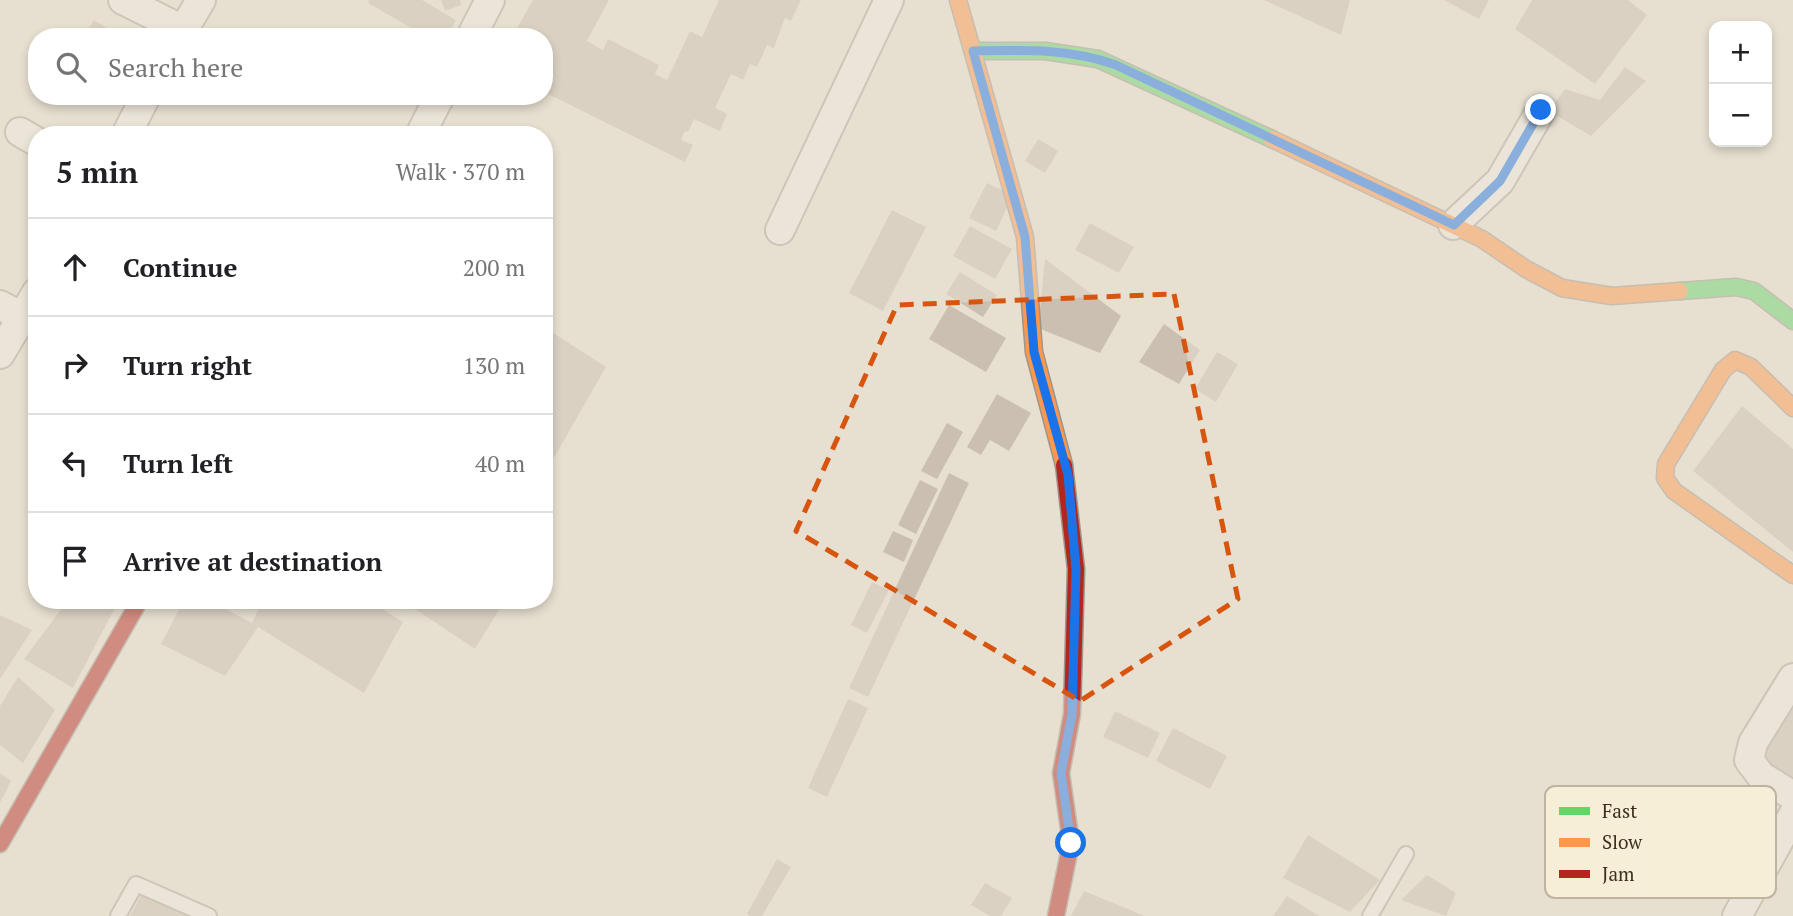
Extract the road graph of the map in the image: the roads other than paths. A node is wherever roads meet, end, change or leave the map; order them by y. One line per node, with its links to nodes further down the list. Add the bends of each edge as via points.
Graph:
1 (123, 0): 6 (street)
2 (201, 0): 7 (street)
3 (490, 0): 8 (street)
4 (889, 0): 16 (street)
5 (958, 0): 9 (street)
6 (171, 28)
7 (185, 28)
8 (476, 28)
9 (973, 51): 15 (street, via 1050,50 1105,61); 33 (street, via 1025,237 1034,352 1068,475 1076,569 1072,714 1061,773 1071,843)
10 (141, 105): 13 (street)
11 (435, 105): 14 (street)
12 (1541, 110): 15 (street, via 1500,181)
13 (131, 126)
14 (425, 126)
15 (1454, 225): 19 (street, via 1532,273 1577,293 1736,287 1754,291)
16 (780, 230)
17 (28, 299): 18 (street)
18 (11, 311): 20 (street)
19 (1793, 321)
20 (0, 354)
21 (1793, 408): 22 (street, via 1751,367 1735,360 1723,370 1666,464 1665,478 1674,491)
22 (1793, 575)
23 (135, 609): 27 (street)
24 (1793, 678): 25 (street, via 1753,743 1749,760 1760,776)
25 (1793, 796)
26 (1793, 816): 28 (street)
27 (0, 844)
28 (1776, 846)
29 (1406, 854): 34 (lane)
30 (1747, 898): 35 (street)
31 (118, 916): 32 (lane, via 136,884)
32 (209, 916)
33 (1056, 916)
34 (1370, 916)
35 (1737, 916)

